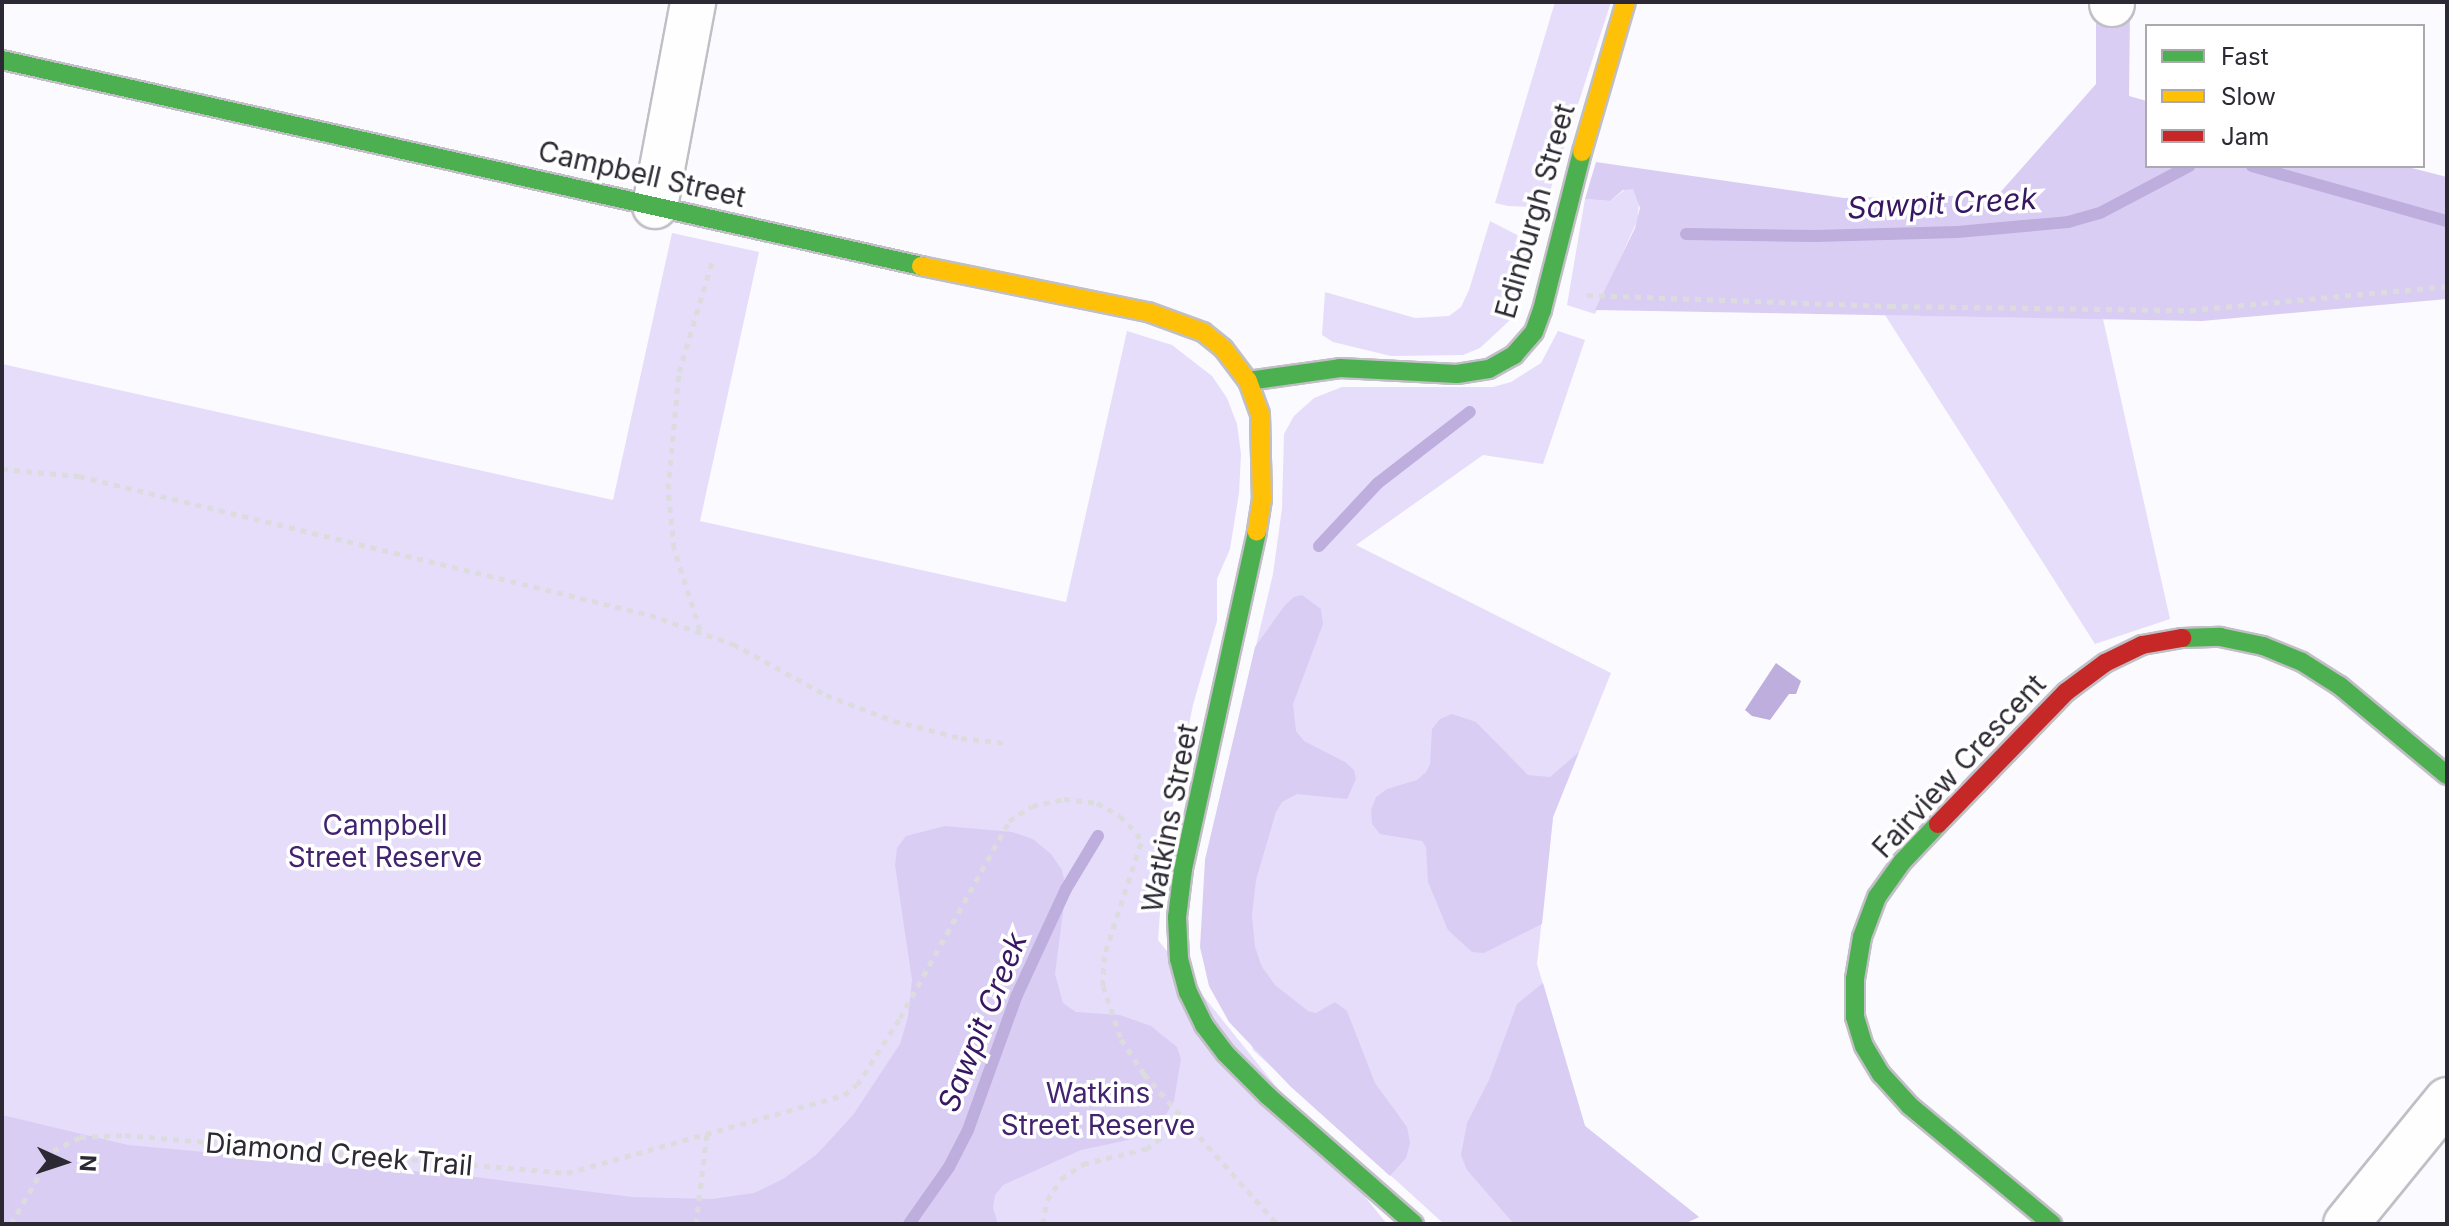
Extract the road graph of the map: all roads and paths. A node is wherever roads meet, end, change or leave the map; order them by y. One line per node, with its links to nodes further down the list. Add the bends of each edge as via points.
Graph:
1 (693, 2): 4 (street)
2 (1626, 2): 7 (street, Edinburgh Street, via 1598,88)
3 (2, 60): 4 (street, Campbell Street)
4 (655, 206): 8 (street, Campbell Street, via 1148,312 1203,332)
5 (713, 257): 10 (path, via 679,372 669,452 669,520)
6 (2447, 286): 7 (path, via 2190,310)
7 (1546, 296): 8 (street, Edinburgh Street, via 1525,344 1489,369 1438,375 1320,369)
8 (1248, 381): 20 (street, Watkins Street, via 1262,435 1258,534 1183,869 1179,959 1193,1003 1225,1053)
9 (2, 469): 10 (path, via 79,476)
10 (700, 631): 11 (path, via 761,657 826,695 894,721)
11 (1004, 743)
12 (2447, 775): 21 (street, Fairview Crescent, via 2340,686 2302,662 2220,637 2181,638 2142,645 2105,663 2066,692 1902,862 1877,897 1862,937 1855,1017 1864,1046 1910,1106)
13 (2447, 1100): 22 (street)
14 (1186, 1120): 15 (path, Diamond Creek Trail, via 1130,1054 1103,986 1107,942 1140,852 1137,833 1097,803 1064,799 1020,812 1001,833 857,1085 836,1098); 18 (path, via 1146,1149 1083,1164 1061,1179 1047,1200); 19 (path, Diamond Creek Trail)
15 (707, 1133): 16 (path); 17 (path, Diamond Creek Trail, via 567,1173 125,1135 80,1137 53,1151)
16 (696, 1223)
17 (11, 1224)
18 (1043, 1224)
19 (1277, 1224)
20 (1414, 1224)
21 (2052, 1224)
22 (2346, 1224)

